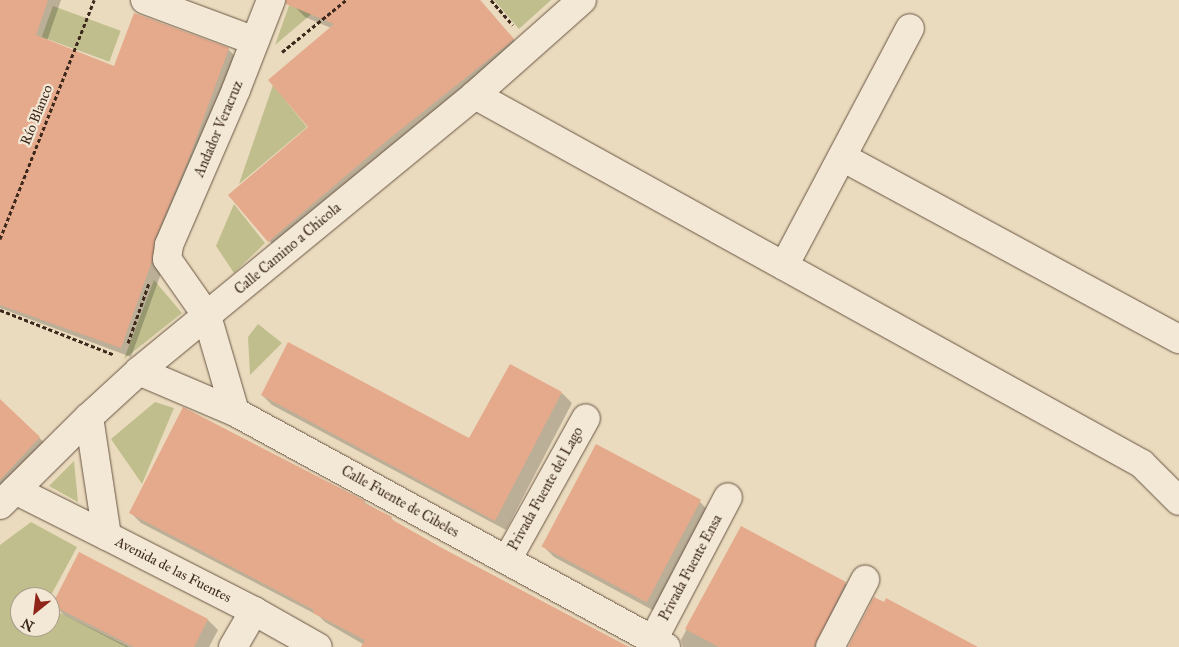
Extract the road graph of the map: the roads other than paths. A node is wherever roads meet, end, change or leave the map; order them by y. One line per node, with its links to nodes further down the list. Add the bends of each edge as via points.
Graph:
1 (145, 0): 5 (street)
2 (271, 0): 5 (street, Andador Veracruz)
3 (582, 0): 6 (street, Calle Camino a Chicola)
4 (910, 28): 7 (street)
5 (255, 41): 9 (street, Andador Veracruz, via 169,245 167,259)
6 (475, 95): 8 (street); 9 (street, Calle Camino a Chicola)
7 (842, 157): 8 (street); 10 (street)
8 (784, 266): 17 (street, via 1142,464)
9 (207, 316): 11 (street, Calle Camino a Chicola); 12 (street)
10 (1179, 339)
11 (131, 369): 12 (street, Calle Fuente de Cibeles); 13 (street, Calle Camino a Chicola)
12 (236, 412): 19 (street, Calle Fuente de Cibeles)
13 (89, 417): 15 (street, Calle Camino a Chicola); 18 (street, Avenida de las Fuentes)
14 (586, 418): 19 (street, Privada Fuente del Lago)
15 (8, 497): 18 (street)
16 (728, 497): 22 (street, Privada Fuente Ensa)
17 (1179, 502)
18 (107, 536): 21 (street, Avenida de las Fuentes)
19 (507, 560): 22 (street, Calle Fuente de Cibeles)
20 (865, 580): 25 (street)
21 (254, 611): 23 (street); 24 (street, Avenida de las Fuentes)
22 (642, 641)
23 (233, 647)
24 (318, 647)
25 (830, 647)

